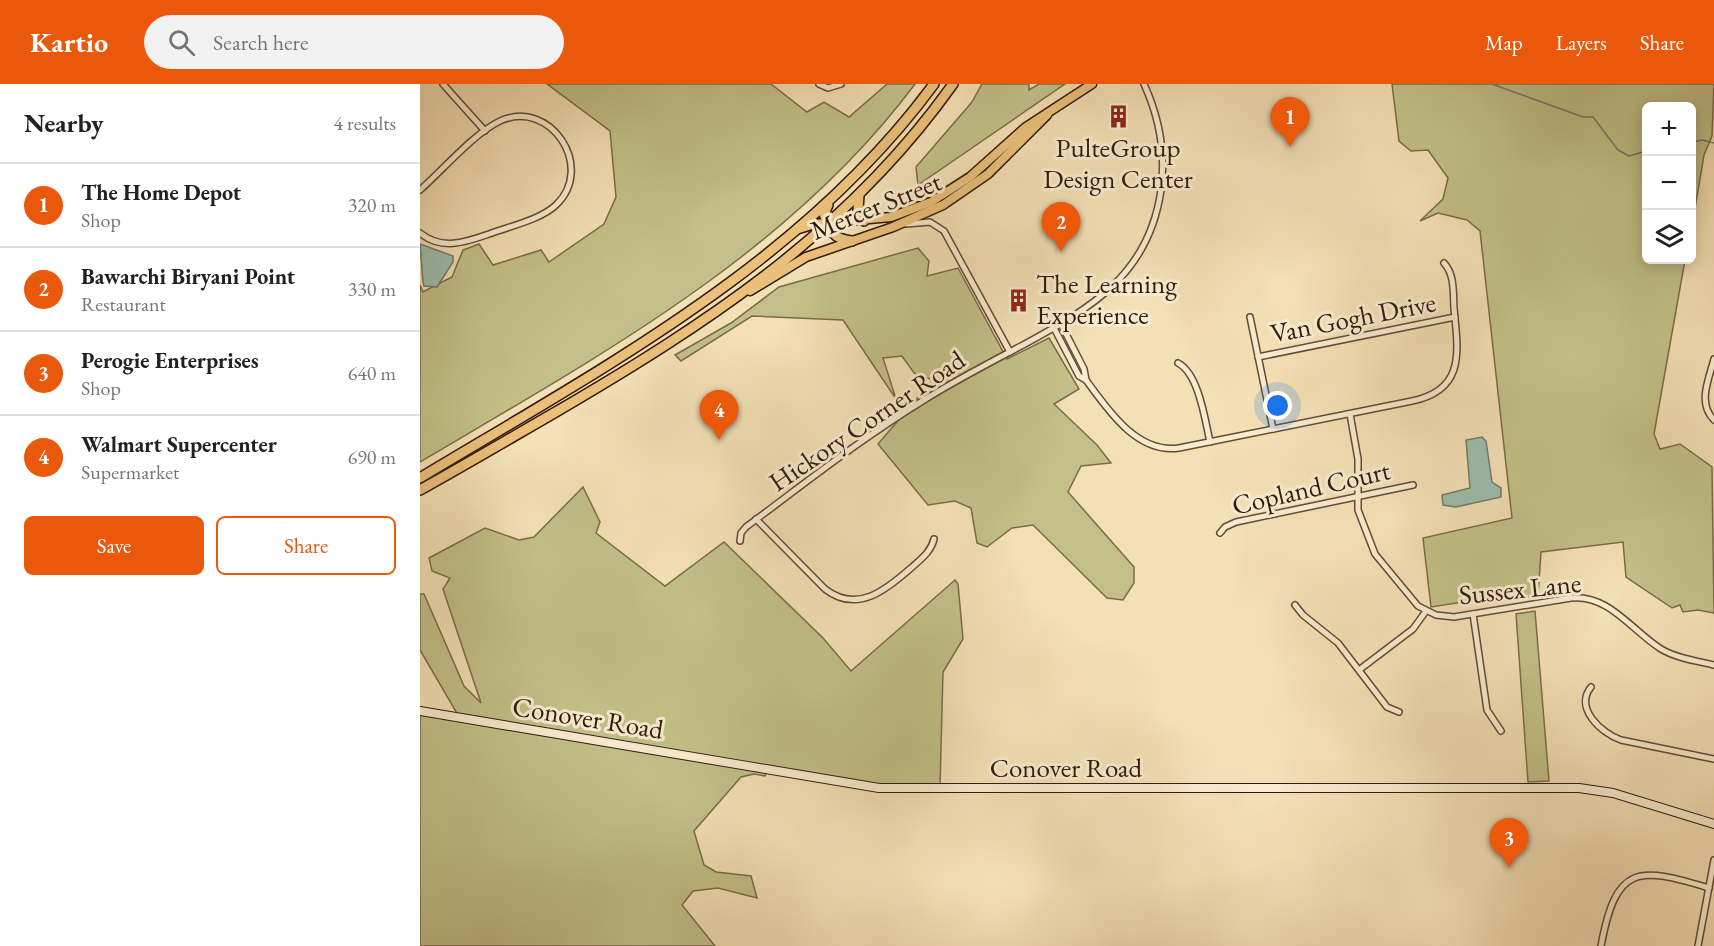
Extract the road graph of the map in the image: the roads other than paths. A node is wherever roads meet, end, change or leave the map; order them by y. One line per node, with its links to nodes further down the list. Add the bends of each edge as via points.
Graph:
1 (443, 84): 9 (street)
2 (819, 84): 3 (street, via 832,88)
3 (841, 84)
4 (934, 84): 12 (highway, via 888,142)
5 (953, 84): 11 (highway, via 910,140)
6 (1092, 84): 8 (main road, Mercer Street)
7 (1144, 84): 23 (street, Hickory Corner Road, via 1156,117 1162,156 1160,200 1152,226 1118,282 1090,307)
8 (1047, 115): 13 (main road, Mercer Street, via 1026,127 943,196 903,214); 15 (main road, Mercer Street, via 988,174 965,191)
9 (485, 131): 10 (street); 17 (street, via 500,121 522,117 538,120 555,130 571,159 570,183 562,198 544,213 459,243 438,243)
10 (420, 190)
11 (859, 194): 13 (highway, via 858,210); 14 (highway)
12 (829, 203): 14 (highway, via 824,214); 16 (highway)
13 (864, 221): 14 (main road, Mercer Street)
14 (828, 224): 16 (main road, Mercer Street, via 807,225); 18 (highway, via 834,236); 20 (highway)
15 (893, 227): 18 (main road, Mercer Street); 25 (street, via 927,221 944,231)
16 (796, 231): 31 (highway, via 723,289)
17 (420, 233)
18 (852, 241): 20 (main road, Mercer Street, via 806,257)
19 (1444, 263): 22 (street, via 1451,274)
20 (737, 298): 33 (highway, via 663,349)
21 (1250, 317): 26 (street)
22 (1455, 317): 26 (street, Van Gogh Drive); 30 (street, via 1457,360 1442,388 1424,399)
23 (1061, 324): 24 (street, Hickory Corner Road); 29 (street)
24 (1054, 328): 25 (street, Hickory Corner Road); 29 (street, via 1078,374)
25 (1010, 352): 40 (street, Hickory Corner Road, via 912,407)
26 (1258, 357): 34 (street)
27 (1714, 358): 32 (street, via 1704,399)
28 (1178, 363): 35 (street, via 1188,371 1199,396)
29 (1086, 380): 35 (street, via 1144,444 1166,450)
30 (1350, 414): 34 (street); 39 (street, Sussex Lane, via 1358,459)
31 (523, 416): 33 (street); 36 (highway)
32 (1714, 420)
33 (530, 427): 38 (highway)
34 (1273, 429): 35 (street)
35 (1210, 442)
36 (420, 478)
37 (1413, 485): 39 (street, Copland Court)
38 (420, 490)
39 (1357, 498): 41 (street, Copland Court, via 1236,522); 45 (street, Sussex Lane, via 1359,514 1378,559)
40 (756, 519): 42 (street, via 825,589 854,600 884,592 927,554); 43 (street, Hickory Corner Road, via 741,533)
41 (1220, 532)
42 (934, 539)
43 (740, 541)
44 (1295, 605): 48 (street, via 1338,643)
45 (1426, 611): 46 (street, Sussex Lane, via 1447,617); 48 (street, via 1413,629)
46 (1473, 614): 47 (street, Sussex Lane, via 1571,598 1592,599 1660,648); 52 (street, via 1487,710)
47 (1714, 665)
48 (1359, 670): 51 (street, via 1387,707)
49 (1591, 687): 53 (street, via 1586,697 1589,713 1609,735)
50 (420, 711): 54 (street, Conover Road, via 879,788 1578,788 1612,793)
51 (1399, 712)
52 (1501, 731)
53 (1714, 759)
54 (1714, 824)
55 (1714, 860): 56 (street)
56 (1709, 888): 57 (street, via 1658,874 1634,879 1611,903); 58 (street)
57 (1601, 946)
58 (1698, 946)

